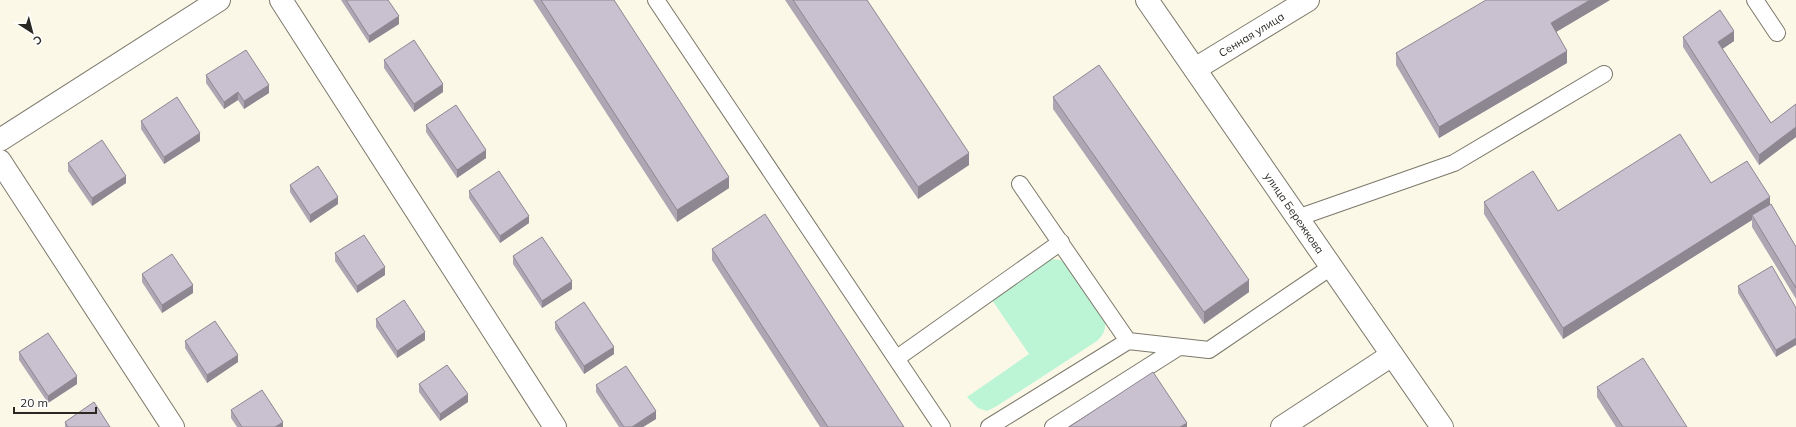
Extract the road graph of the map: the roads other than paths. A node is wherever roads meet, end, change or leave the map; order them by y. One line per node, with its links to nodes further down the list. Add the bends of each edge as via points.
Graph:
1 (219, 0): 10 (street)
2 (281, 0): 21 (street)
3 (656, 0): 19 (lane)
4 (1147, 0): 8 (street, улица Бережкова)
5 (1308, 0): 8 (street, Сенная улица)
6 (1755, 0): 7 (lane)
7 (1777, 33)
8 (1195, 69): 13 (street, улица Бережкова)
9 (1604, 74): 13 (lane, via 1454,163)
10 (0, 140)
11 (0, 161): 20 (street)
12 (1020, 184): 14 (lane)
13 (1297, 218): 15 (street, улица Бережкова)
14 (1061, 242): 16 (lane); 19 (lane)
15 (1331, 267): 17 (lane, via 1209,350); 18 (street, улица Бережкова)
16 (1128, 341): 17 (lane); 23 (lane)
17 (1179, 347): 24 (lane)
18 (1392, 355): 25 (street); 26 (street, улица Бережкова)
19 (897, 358): 22 (lane)
20 (173, 427)
21 (555, 427)
22 (942, 427)
23 (990, 427)
24 (1053, 427)
25 (1282, 427)
26 (1442, 427)

